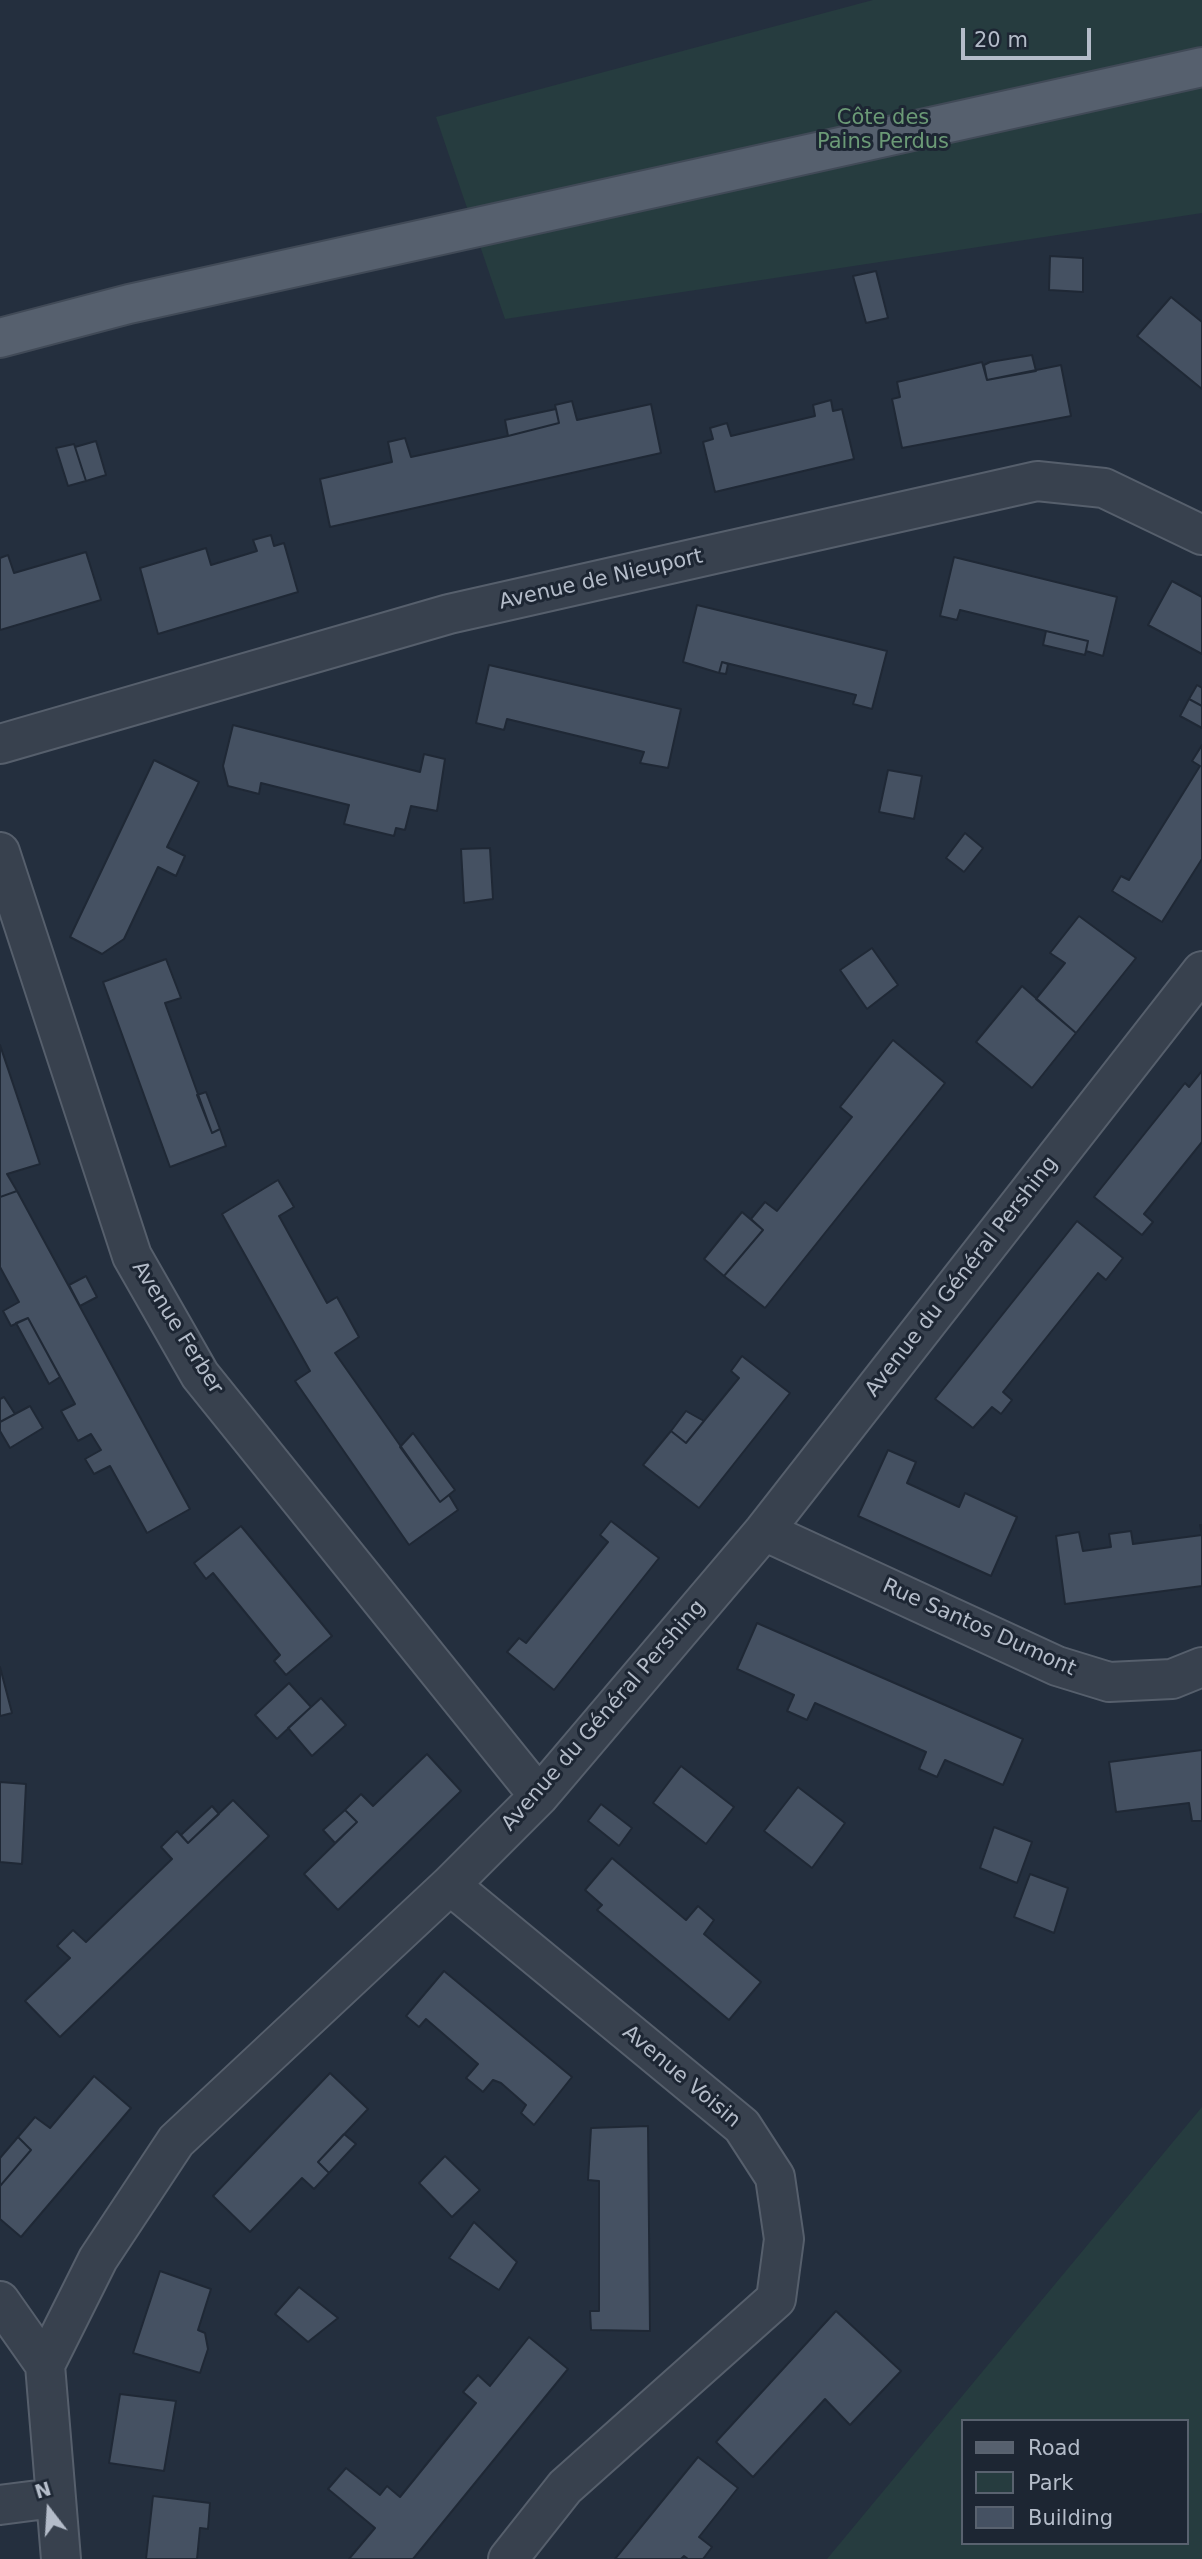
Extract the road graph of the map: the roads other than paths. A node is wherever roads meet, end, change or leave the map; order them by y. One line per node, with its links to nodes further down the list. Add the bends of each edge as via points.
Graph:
1 (1202, 67): 2 (main road, via 129,304)
2 (0, 338)
3 (1202, 535): 4 (street, Avenue de Nieuport, via 1104,488 1037,481 449,614)
4 (0, 744)
5 (0, 852): 9 (street, Avenue Ferber, via 132,1256 200,1374)
6 (1202, 971): 7 (street, Avenue du Général Pershing)
7 (764, 1531): 8 (street, Rue Santos Dumont, via 1057,1666 1109,1682 1172,1679); 9 (street, Avenue du Général Pershing)
8 (1202, 1667)
9 (540, 1796): 10 (street, Avenue du Général Pershing)
10 (450, 1885): 12 (street, Avenue du Général Pershing, via 176,2141 99,2259); 16 (street, Avenue Voisin, via 742,2126 775,2177 784,2239 776,2299 565,2487)
11 (0, 2301): 12 (street)
12 (45, 2365): 13 (street)
13 (54, 2498): 14 (street); 15 (street)
14 (0, 2505)
15 (61, 2559)
16 (508, 2559)

